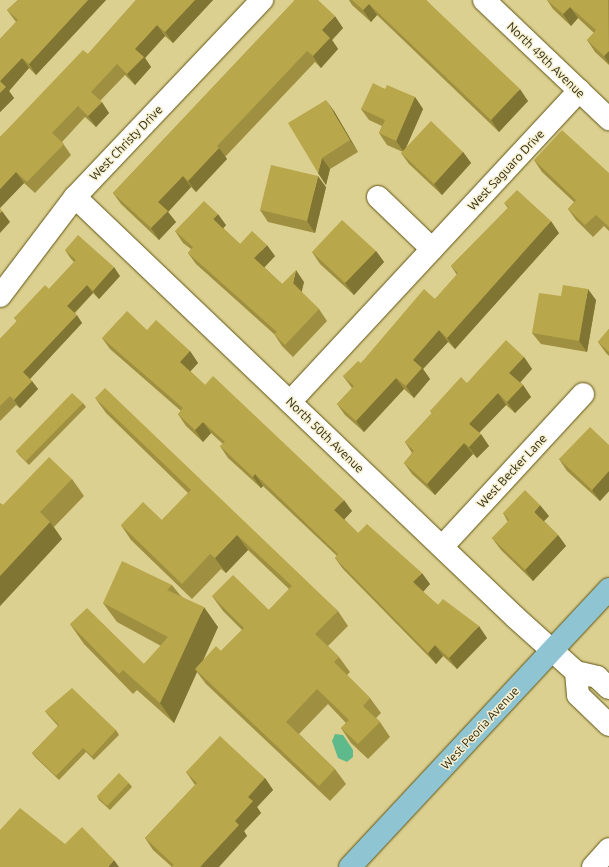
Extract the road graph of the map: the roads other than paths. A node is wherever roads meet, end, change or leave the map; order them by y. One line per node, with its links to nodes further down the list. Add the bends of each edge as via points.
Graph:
1 (262, 0): 6 (street, West Christy Drive)
2 (484, 0): 3 (street, North 49th Avenue)
3 (579, 91): 4 (street, North 49th Avenue); 7 (street, West Saguaro Drive)
4 (609, 119)
5 (378, 196): 7 (street)
6 (75, 197): 8 (street, West Christy Drive); 10 (street, North 50th Avenue)
7 (432, 249): 10 (street, West Saguaro Drive)
8 (0, 296)
9 (583, 394): 11 (street, West Becker Lane)
10 (290, 402): 11 (street, North 50th Avenue)
11 (442, 547): 13 (street, North 50th Avenue)
12 (609, 589): 13 (main road, West Peoria Avenue)
13 (552, 651): 14 (street, North 50th Avenue); 18 (main road, West Peoria Avenue)
14 (576, 672): 15 (street, via 597,677); 16 (street, via 578,695)
15 (609, 688)
16 (609, 725)
17 (609, 849): 19 (street)
18 (350, 867)
19 (593, 867)

